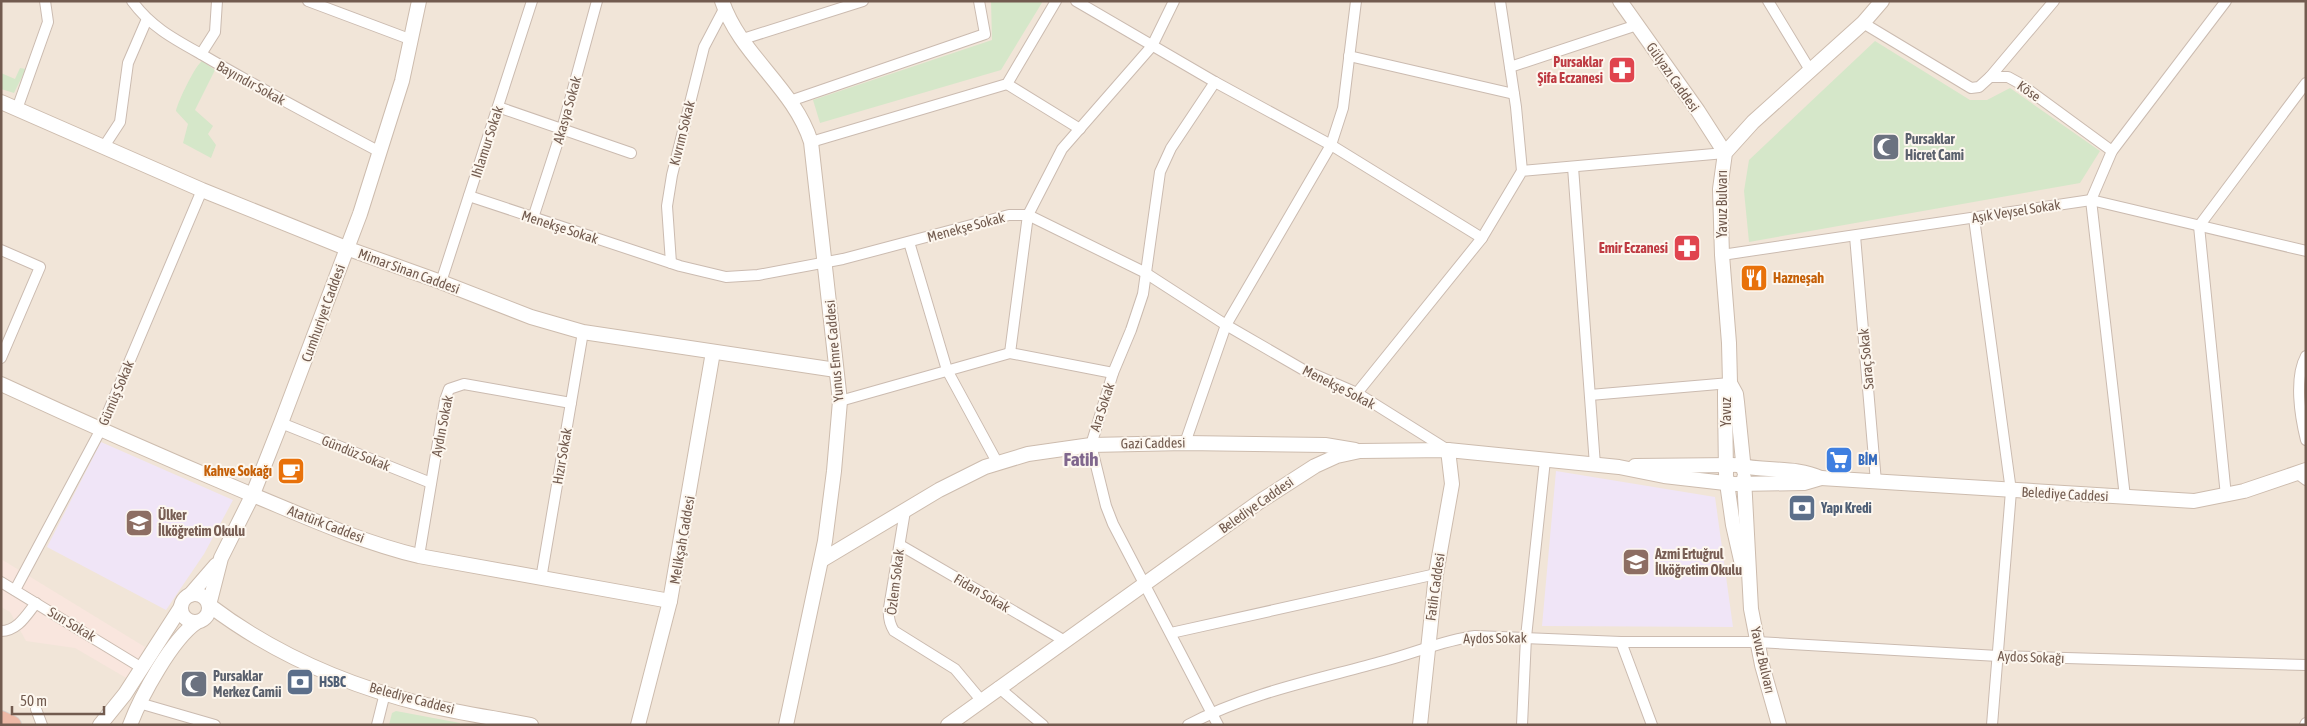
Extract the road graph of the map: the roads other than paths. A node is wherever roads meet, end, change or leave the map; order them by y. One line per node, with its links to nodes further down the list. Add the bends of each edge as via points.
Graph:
1 (44, 1): 39 (street, via 48,22)
2 (132, 1): 21 (street, Bayındır Sokak)
3 (217, 1): 27 (street, via 215,32)
4 (308, 1): 24 (street)
5 (419, 1): 24 (street, Cumhuriyet Caddesi)
6 (532, 1): 38 (street, Ihlamur Sokak)
7 (597, 1): 40 (street, Akasya Sokak)
8 (978, 1): 36 (street, via 985,34)
9 (1056, 1): 34 (street)
10 (1076, 1): 26 (street)
11 (1174, 1): 26 (street)
12 (1356, 1): 28 (street)
13 (1500, 1): 29 (street)
14 (1620, 1): 23 (street, Gülyazı Caddesi)
15 (1768, 1): 30 (street)
16 (2054, 1): 31 (street)
17 (2226, 1): 45 (street)
18 (857, 2): 25 (street)
19 (1877, 3): 22 (street, Yavuz Bulvarı)
20 (723, 5): 25 (street, Yunus Emre Caddesi); 65 (street, Kıvrım Sokak, via 704,47 672,175 667,206)
21 (147, 19): 27 (street, Bayındır Sokak, via 167,35); 44 (street, via 128,63 120,122)
22 (1863, 23): 30 (street, Yavuz Bulvarı); 31 (street, via 1971,88 1979,87)
23 (1637, 26): 29 (street); 48 (street, Gülyazı Caddesi)
24 (412, 40): 46 (street, Cumhuriyet Caddesi)
25 (743, 40): 36 (street, Yunus Emre Caddesi)
26 (1152, 46): 32 (street); 41 (street)
27 (201, 54): 46 (street, Bayındır Sokak)
28 (1350, 56): 35 (street); 43 (street, via 1343,108)
29 (1510, 67): 35 (street)
30 (1810, 70): 48 (street, Yavuz Bulvarı, via 1753,122)
31 (1990, 77): 45 (street, Köse, via 2008,77 2019,83)
32 (1215, 82): 43 (street); 67 (street, Ara Sokak, via 1171,148 1160,172)
33 (2306, 83): 57 (street)
34 (1007, 84): 41 (street); 42 (street)
35 (1514, 94): 50 (street)
36 (790, 101): 42 (street, Yunus Emre Caddesi, via 804,122)
37 (1, 102): 39 (street, Mimar Sinan Caddesi)
38 (498, 107): 40 (street); 52 (street, Ihlamur Sokak)
39 (17, 109): 44 (street, Mimar Sinan Caddesi)
40 (562, 129): 47 (street); 55 (street, Akasya Sokak)
41 (1080, 129): 54 (street, via 1062,149)
42 (811, 142): 66 (street, Yunus Emre Caddesi)
43 (1331, 145): 59 (street); 69 (street)
44 (103, 148): 51 (street, Mimar Sinan Caddesi)
45 (2112, 151): 53 (street)
46 (380, 152): 61 (street, Cumhuriyet Caddesi)
47 (631, 152)
48 (1725, 153): 49 (street); 64 (street, Yavuz Bulvarı, via 1720,189)
49 (1573, 166): 50 (street); 81 (street)
50 (1522, 171): 59 (street)
51 (202, 190): 61 (street, Mimar Sinan Caddesi); 85 (street, Gümüş Sokak)
52 (469, 196): 55 (street, Menekşe Sokak); 68 (street, Ihlamur Sokak)
53 (2091, 200): 56 (street, Aşık Veysel Sokak); 57 (street, Aşık Veysel Sokak); 101 (street)
54 (1028, 214): 60 (street, Menekşe Sokak, via 1009,215); 67 (street, Menekşe Sokak); 72 (street)
55 (533, 218): 65 (street, Menekşe Sokak)
56 (1974, 218): 58 (street, Aşık Veysel Sokak); 98 (street)
57 (2199, 226): 63 (street, Aşık Veysel Sokak); 100 (street)
58 (1855, 236): 64 (street, Aşık Veysel Sokak); 96 (street, Saraç Sokak)
59 (1482, 238): 80 (street)
60 (909, 242): 66 (street, Menekşe Sokak); 76 (street)
61 (346, 248): 68 (street, Mimar Sinan Caddesi); 84 (street, Cumhuriyet Caddesi)
62 (1, 250): 74 (street, via 40,267)
63 (2306, 251)
64 (1722, 256): 78 (street, Yavuz Bulvarı)
65 (670, 263): 66 (street, Menekşe Sokak, via 730,277)
66 (825, 263): 75 (street, Yunus Emre Caddesi)
67 (1144, 272): 69 (street, Menekşe Sokak); 77 (street, Ara Sokak, via 1137,312)
68 (441, 282): 70 (street, Mimar Sinan Caddesi, via 531,317)
69 (1226, 325): 80 (street, Menekşe Sokak, via 1302,369); 87 (street)
70 (583, 332): 71 (street, Mimar Sinan Caddesi); 83 (street, Hızır Sokak)
71 (714, 352): 75 (street, Mimar Sinan Caddesi); 113 (street, Melikşah Caddesi)
72 (1010, 352): 76 (street); 77 (street)
73 (2306, 356): 86 (street, via 2301,369 2300,412)
74 (1, 358)
75 (836, 370): 82 (street, Yunus Emre Caddesi)
76 (947, 370): 82 (street); 92 (street)
77 (1113, 373): 88 (street, Ara Sokak)
78 (1730, 383): 81 (street); 94 (street, Yavuz, via 1725,391)
79 (1, 384): 85 (street, Atatürk Caddesi)
80 (1357, 393): 89 (street, Menekşe Sokak)
81 (1590, 395): 93 (street)
82 (840, 400): 106 (street, Yunus Emre Caddesi)
83 (571, 403): 97 (street, Aydın Sokak, via 470,385 453,386 445,400); 108 (street, Hızır Sokak)
84 (281, 423): 97 (street, Gündüz Sokak); 99 (street, Cumhuriyet Caddesi)
85 (100, 431): 99 (street, Atatürk Caddesi); 111 (street, Gümüş Sokak)
86 (2306, 440)
87 (1185, 442): 88 (street, Gazi Caddesi); 90 (street, Gazi Caddesi, via 1325,445)
88 (1091, 444): 92 (street, Gazi Caddesi); 110 (street, Ara Sokak, via 1106,506)
89 (1448, 450): 90 (street, Belediye Caddesi); 91 (street, Belediye Caddesi); 107 (street, Fatih Caddesi, via 1452,484)
90 (1360, 451): 110 (street, Belediye Caddesi, via 1337,456 1303,472)
91 (1545, 460): 93 (street, Belediye Caddesi); 121 (street)
92 (997, 462): 102 (street, Gazi Caddesi, via 939,490)
93 (1595, 465): 94 (street, Belediye Caddesi, via 1664,476)
94 (1735, 475): 96 (street, Belediye Caddesi, via 1804,482 1821,478); 124 (street, Yavuz Bulvarı, via 1738,549 1750,594)
95 (2303, 475): 100 (street, Belediye Caddesi)
96 (1876, 482): 98 (street, Belediye Caddesi)
97 (431, 483): 104 (street, Aydın Sokak)
98 (2011, 491): 101 (street, Belediye Caddesi); 126 (street)
99 (253, 494): 104 (street, Atatürk Caddesi, via 384,547); 105 (street, Cumhuriyet Caddesi)
100 (2226, 496): 101 (street, Belediye Caddesi, via 2194,501)
101 (2126, 498)
102 (905, 511): 103 (street, Özlem Sokak); 106 (street, Gazi Caddesi)
103 (900, 545): 122 (street, Fidan Sokak); 131 (street, Özlem Sokak, via 889,608 891,626 894,631 955,668)
104 (419, 556): 108 (street, Atatürk Caddesi)
105 (221, 558): 112 (street); 115 (street)
106 (822, 560): 145 (street, Yunus Emre Caddesi)
107 (1436, 574): 120 (street); 125 (street, Fatih Caddesi)
108 (541, 579): 113 (street, Atatürk Caddesi)
109 (1, 582): 111 (street, Sun Sokak)
110 (1144, 585): 120 (street, Ara Sokak); 122 (street, Belediye Caddesi)
111 (15, 590): 114 (street, Sun Sokak)
112 (190, 595): 115 (street, via 201,596); 116 (street)
113 (670, 601): 144 (street, Melikşah Caddesi)
114 (36, 603): 119 (street, via 18,625); 128 (street, Sun Sokak)
115 (208, 604): 117 (street, via 208,614); 118 (street)
116 (182, 607): 117 (street, via 188,620); 128 (street)
117 (199, 621): 118 (street); 132 (street, via 180,639)
118 (244, 630): 130 (street, Belediye Caddesi, via 305,662)
119 (1, 631)
120 (1171, 633): 134 (street, Ara Sokak)
121 (1526, 637): 123 (street, Aydos Sokak); 125 (street, Aydos Sokak, via 1454,638); 151 (street)
122 (1065, 641): 129 (street, Belediye Caddesi)
123 (1621, 642): 124 (street, Aydos Sokak); 152 (street)
124 (1757, 642): 126 (street, Aydos Sokağı); 153 (street, Yavuz Bulvarı)
125 (1427, 649): 134 (street, Aydos Sokak); 150 (street, Fatih Caddesi)
126 (1998, 656): 127 (street, Aydos Sokağı); 154 (street)
127 (2306, 665)
128 (142, 668): 139 (street)
129 (998, 687): 131 (street, Belediye Caddesi); 147 (street)
130 (385, 693): 135 (street, Belediye Caddesi); 142 (street)
131 (981, 700): 146 (street, Belediye Caddesi)
132 (140, 703): 140 (street); 141 (street)
133 (36, 709): 138 (street)
134 (1213, 711): 148 (street, Aydos Sokak); 149 (street, Ara Sokak)
135 (474, 719): 143 (street, Belediye Caddesi)
136 (1, 720): 137 (highway)
137 (12, 725)
138 (42, 725)
139 (100, 725)
140 (130, 725)
141 (215, 725)
142 (377, 725)
143 (531, 725)
144 (638, 725)
145 (786, 725)
146 (948, 725)
147 (1043, 725)
148 (1188, 725)
149 (1218, 725)
150 (1420, 725)
151 (1522, 725)
152 (1652, 725)
153 (1779, 725)
154 (1992, 725)

